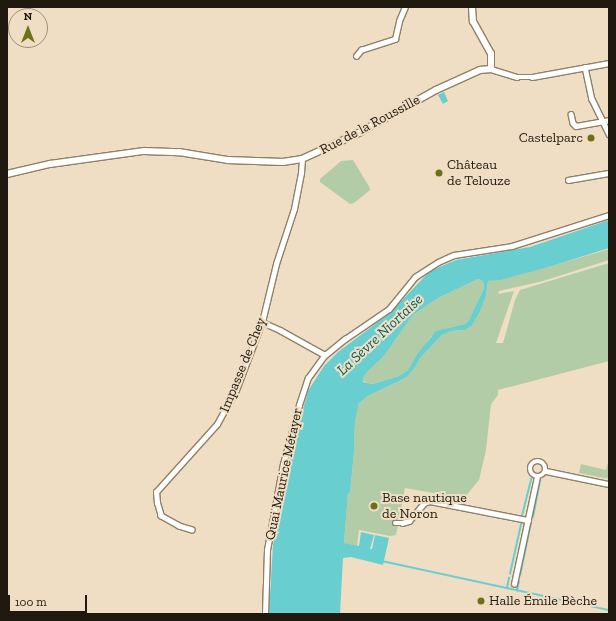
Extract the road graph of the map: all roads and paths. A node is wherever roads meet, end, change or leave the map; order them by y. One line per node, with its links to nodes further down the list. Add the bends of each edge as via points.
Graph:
1 (405, 7): 3 (street, via 395,39 361,50)
2 (472, 7): 6 (street, via 473,22 491,54)
3 (356, 56)
4 (609, 63): 5 (street)
5 (585, 67): 6 (street, via 517,77); 9 (street, via 592,99)
6 (491, 69): 11 (street, Rue de la Roussille, via 480,70 436,90 359,133)
7 (571, 114): 9 (street, via 576,126)
8 (609, 120): 9 (street)
9 (603, 122): 10 (street)
10 (609, 134)
11 (302, 159): 13 (street, Rue de la Roussille, via 283,162 243,161 144,150 50,164); 16 (street, Impasse de Chey, via 294,209 276,264)
12 (609, 173): 14 (street)
13 (7, 174)
14 (568, 180)
15 (609, 215): 17 (street, Quai Maurice Métayer, via 512,246 454,255 438,262 415,277 389,308)
16 (262, 322): 17 (street); 23 (street, Impasse de Chey, via 226,411 199,446 156,492 161,516)
17 (325, 355): 25 (street, Quai Maurice Métayer, via 308,378 283,464 267,550)
18 (546, 471): 19 (street, via 542,476); 19 (street, via 542,462 534,462 530,471); 20 (street)
19 (536, 477): 21 (street)
20 (609, 484)
21 (528, 520): 22 (street, via 430,501 424,503 409,521); 24 (street)
22 (395, 523)
23 (192, 530)
24 (514, 584)
25 (264, 614)

